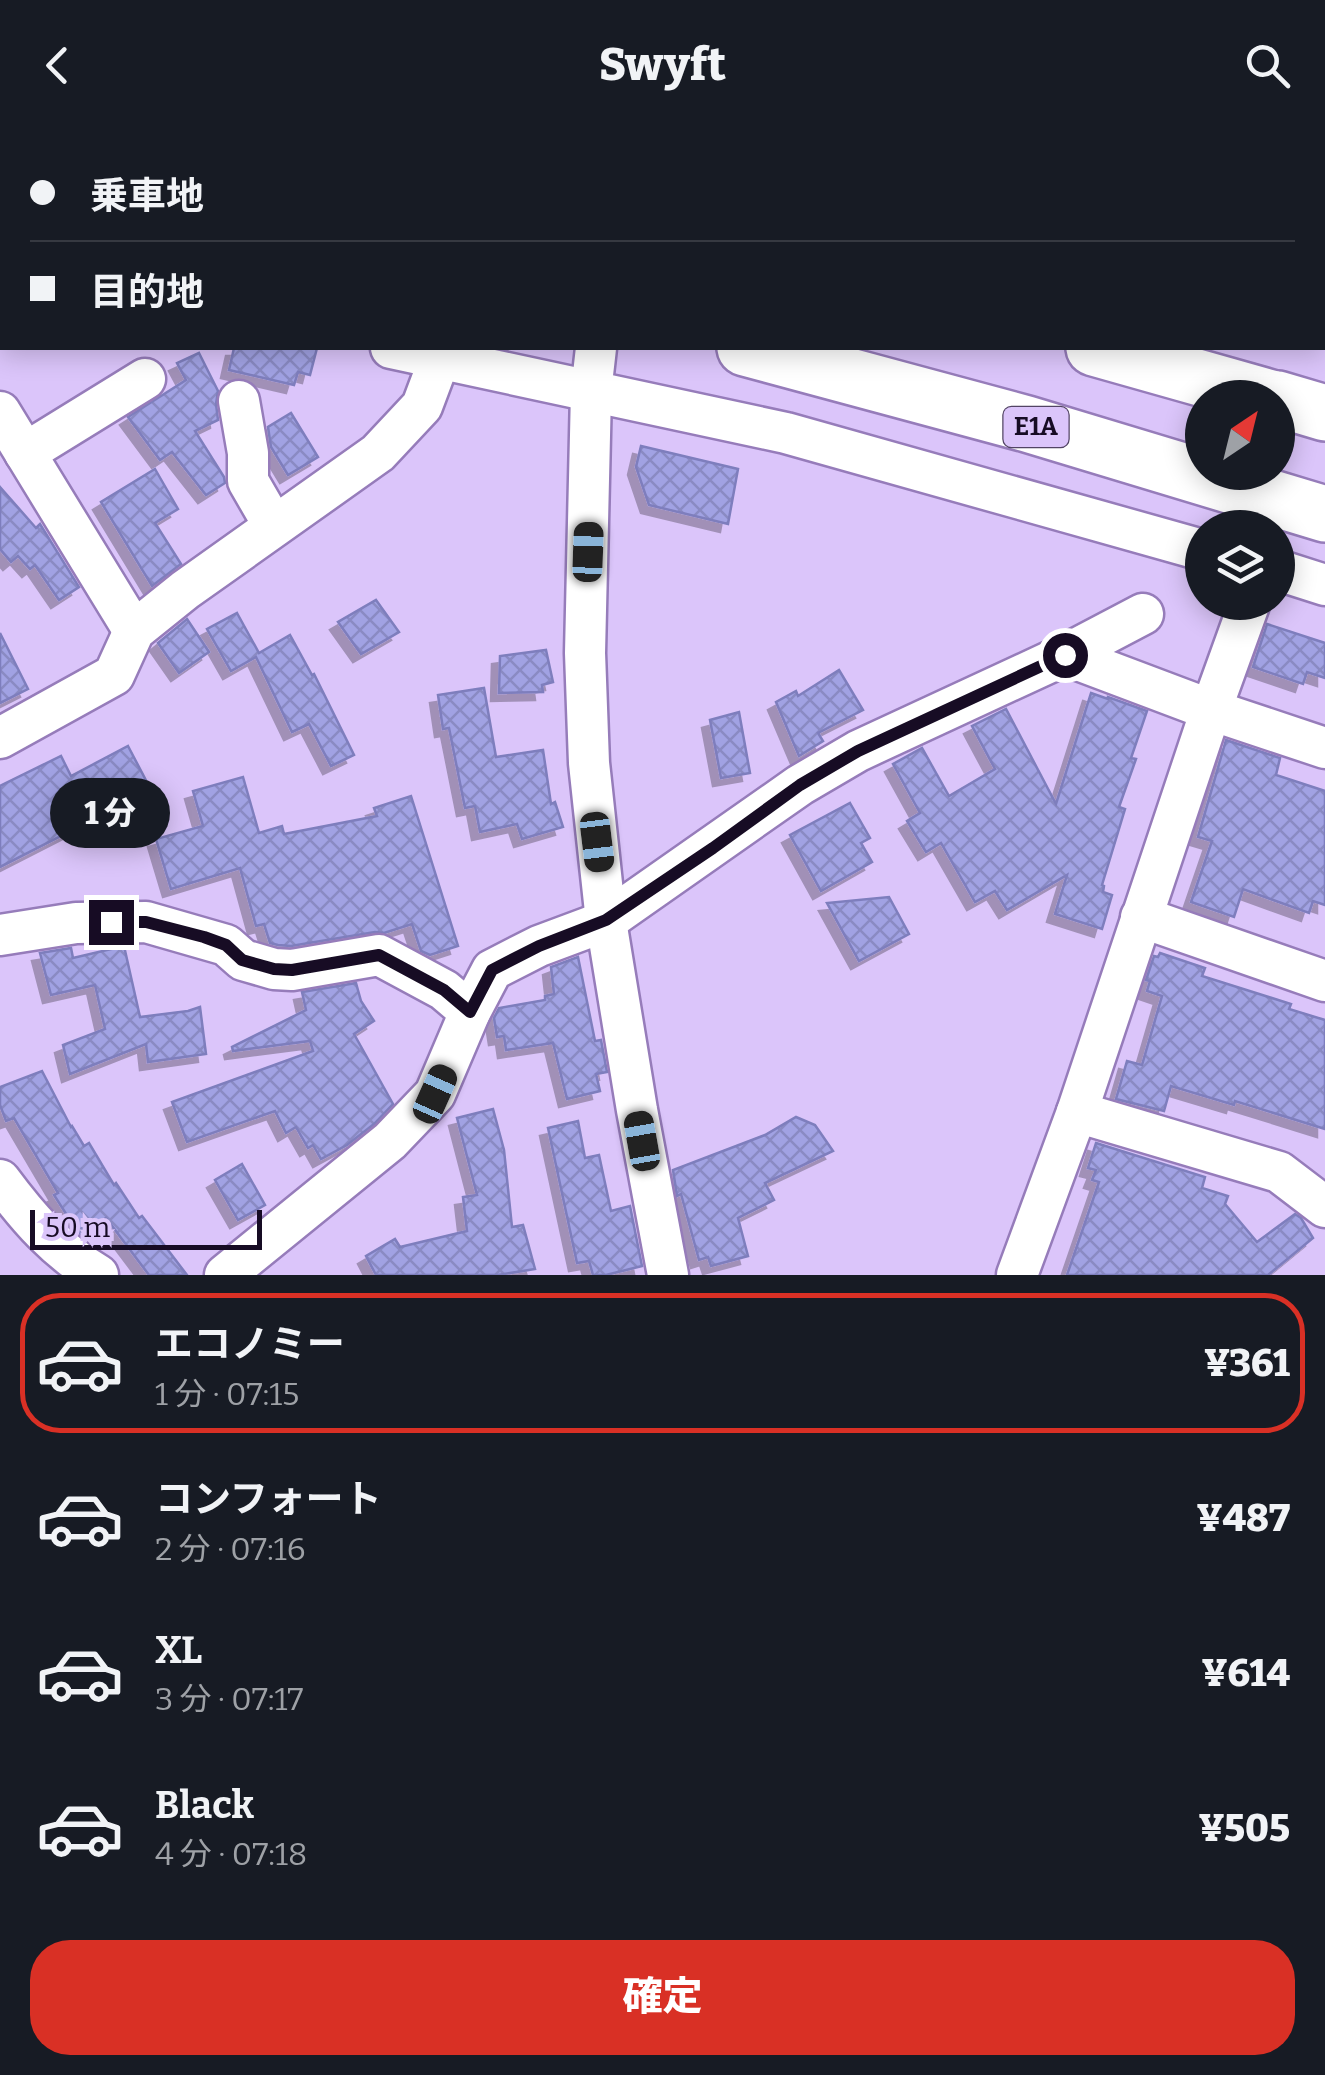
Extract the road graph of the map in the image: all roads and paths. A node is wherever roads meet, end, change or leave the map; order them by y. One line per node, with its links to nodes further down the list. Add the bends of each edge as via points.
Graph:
1 (402, 350): 5 (street)
2 (596, 350): 8 (street)
3 (752, 350): 14 (highway, E1A)
4 (1101, 350): 7 (highway)
5 (440, 358): 8 (street); 15 (street, via 422,406 378,453)
6 (145, 379): 13 (street)
7 (1209, 380)
8 (591, 392): 16 (street, via 786,433); 27 (street, via 588,745)
9 (238, 401): 15 (street, via 248,481)
10 (1295, 404): 12 (highway)
11 (0, 412): 13 (street)
12 (1325, 413)
13 (25, 454): 21 (street)
14 (1325, 514)
15 (274, 526): 21 (street)
16 (1185, 545)
17 (1295, 575): 18 (street)
18 (1325, 585)
19 (1143, 614): 22 (street)
20 (1244, 620): 23 (street)
21 (134, 632): 24 (street, via 114,675)
22 (1065, 655): 23 (street); 27 (street, via 858,751)
23 (1211, 710): 25 (street); 26 (street)
24 (0, 738)
25 (1325, 748)
26 (1141, 917): 29 (street); 31 (street)
27 (606, 920): 30 (street, via 492,970); 36 (street)
28 (0, 935): 30 (street, via 76,923 146,922 226,945 242,960 274,969 379,955)
29 (1325, 981)
30 (470, 1012): 35 (street, via 435,1094 390,1141)
31 (1076, 1112): 33 (street, via 1279,1172); 37 (street)
32 (0, 1180): 34 (street, via 71,1259)
33 (1325, 1206)
34 (98, 1275)
35 (225, 1275)
36 (668, 1275)
37 (1017, 1275)

